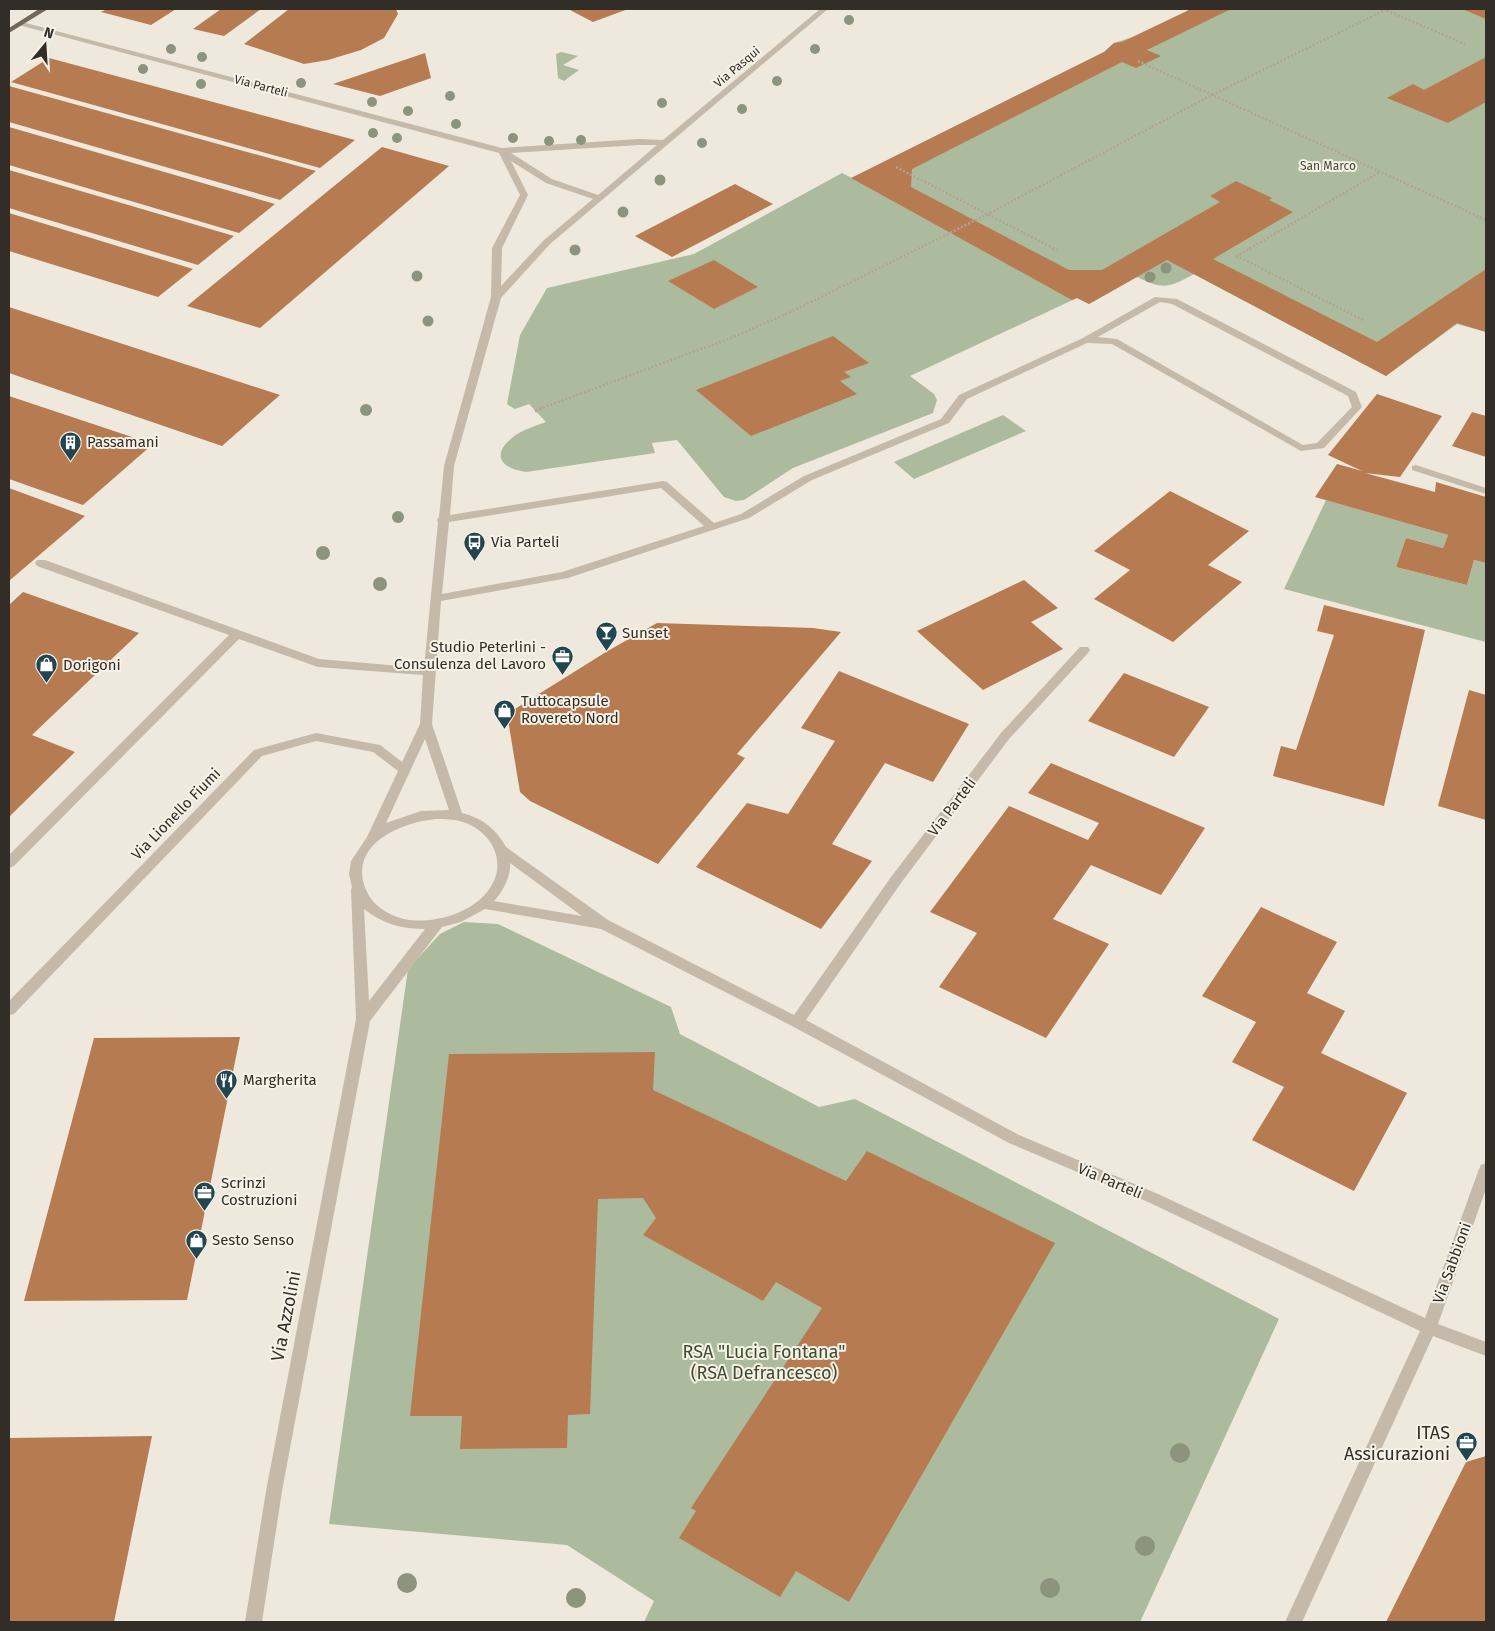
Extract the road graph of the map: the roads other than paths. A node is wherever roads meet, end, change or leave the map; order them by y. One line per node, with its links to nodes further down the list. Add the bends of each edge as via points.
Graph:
1 (44, 9): 3 (main road)
2 (824, 9): 5 (street, Via Pasqui)
3 (19, 24): 4 (main road); 6 (street, Via Parteli)
4 (9, 31)
5 (665, 143): 6 (street, Via Parteli); 7 (street, Via Parteli)
6 (502, 151): 7 (street, Via Parteli, via 549,181); 8 (street, Via Parteli, via 524,195 497,248)
7 (598, 198): 8 (street, Via Parteli, via 546,242)
8 (496, 297): 12 (street, Via Parteli, via 449,466)
9 (1086, 340): 9 (street, via 1114,341 1301,448 1320,446 1357,407 1352,394 1174,301 1158,299); 13 (street, via 963,397 946,421 808,478 745,516)
10 (1416, 468): 11 (street)
11 (1486, 490)
12 (442, 520): 13 (street, via 663,484); 15 (street, Via Parteli)
13 (711, 526): 15 (street, via 564,575)
14 (41, 563): 16 (street)
15 (435, 599): 18 (street, Via Parteli)
16 (238, 634): 18 (street, via 318,663); 24 (street)
17 (1084, 650): 31 (street, Via Parteli, via 1005,736 896,880)
18 (428, 672): 19 (street, Via Parteli)
19 (426, 724): 20 (street, Via Parteli); 21 (street, Via Parteli)
20 (403, 769): 22 (street, Via Parteli); 29 (street, Via Lionello Fiumi, via 376,748 316,736 258,753)
21 (457, 816): 22 (street, Via Parteli, via 411,817 389,826); 23 (street, Via Parteli, via 477,823 493,835)
22 (372, 839): 25 (street, Via Parteli, via 360,855 354,872)
23 (502, 850): 26 (street, via 504,869 498,888); 28 (street, Via Parteli)
24 (9, 863)
25 (357, 890): 27 (street, via 369,907 387,919 411,925); 30 (street, Via Azzolini)
26 (483, 904): 27 (street, via 462,918); 28 (street, Via Parteli)
27 (437, 924): 30 (street, Via Azzolini)
28 (603, 924): 31 (street, Via Parteli)
29 (9, 1010)
30 (363, 1019): 35 (street, Via Azzolini, via 274,1491)
31 (797, 1022): 33 (street, Via Parteli, via 1014,1139 1153,1198)
32 (1486, 1169): 33 (street, Via Sabbioni)
33 (1429, 1328): 34 (street, Via Parteli); 36 (street, Via Sabbioni)
34 (1486, 1349)
35 (253, 1622)
36 (1293, 1622)

